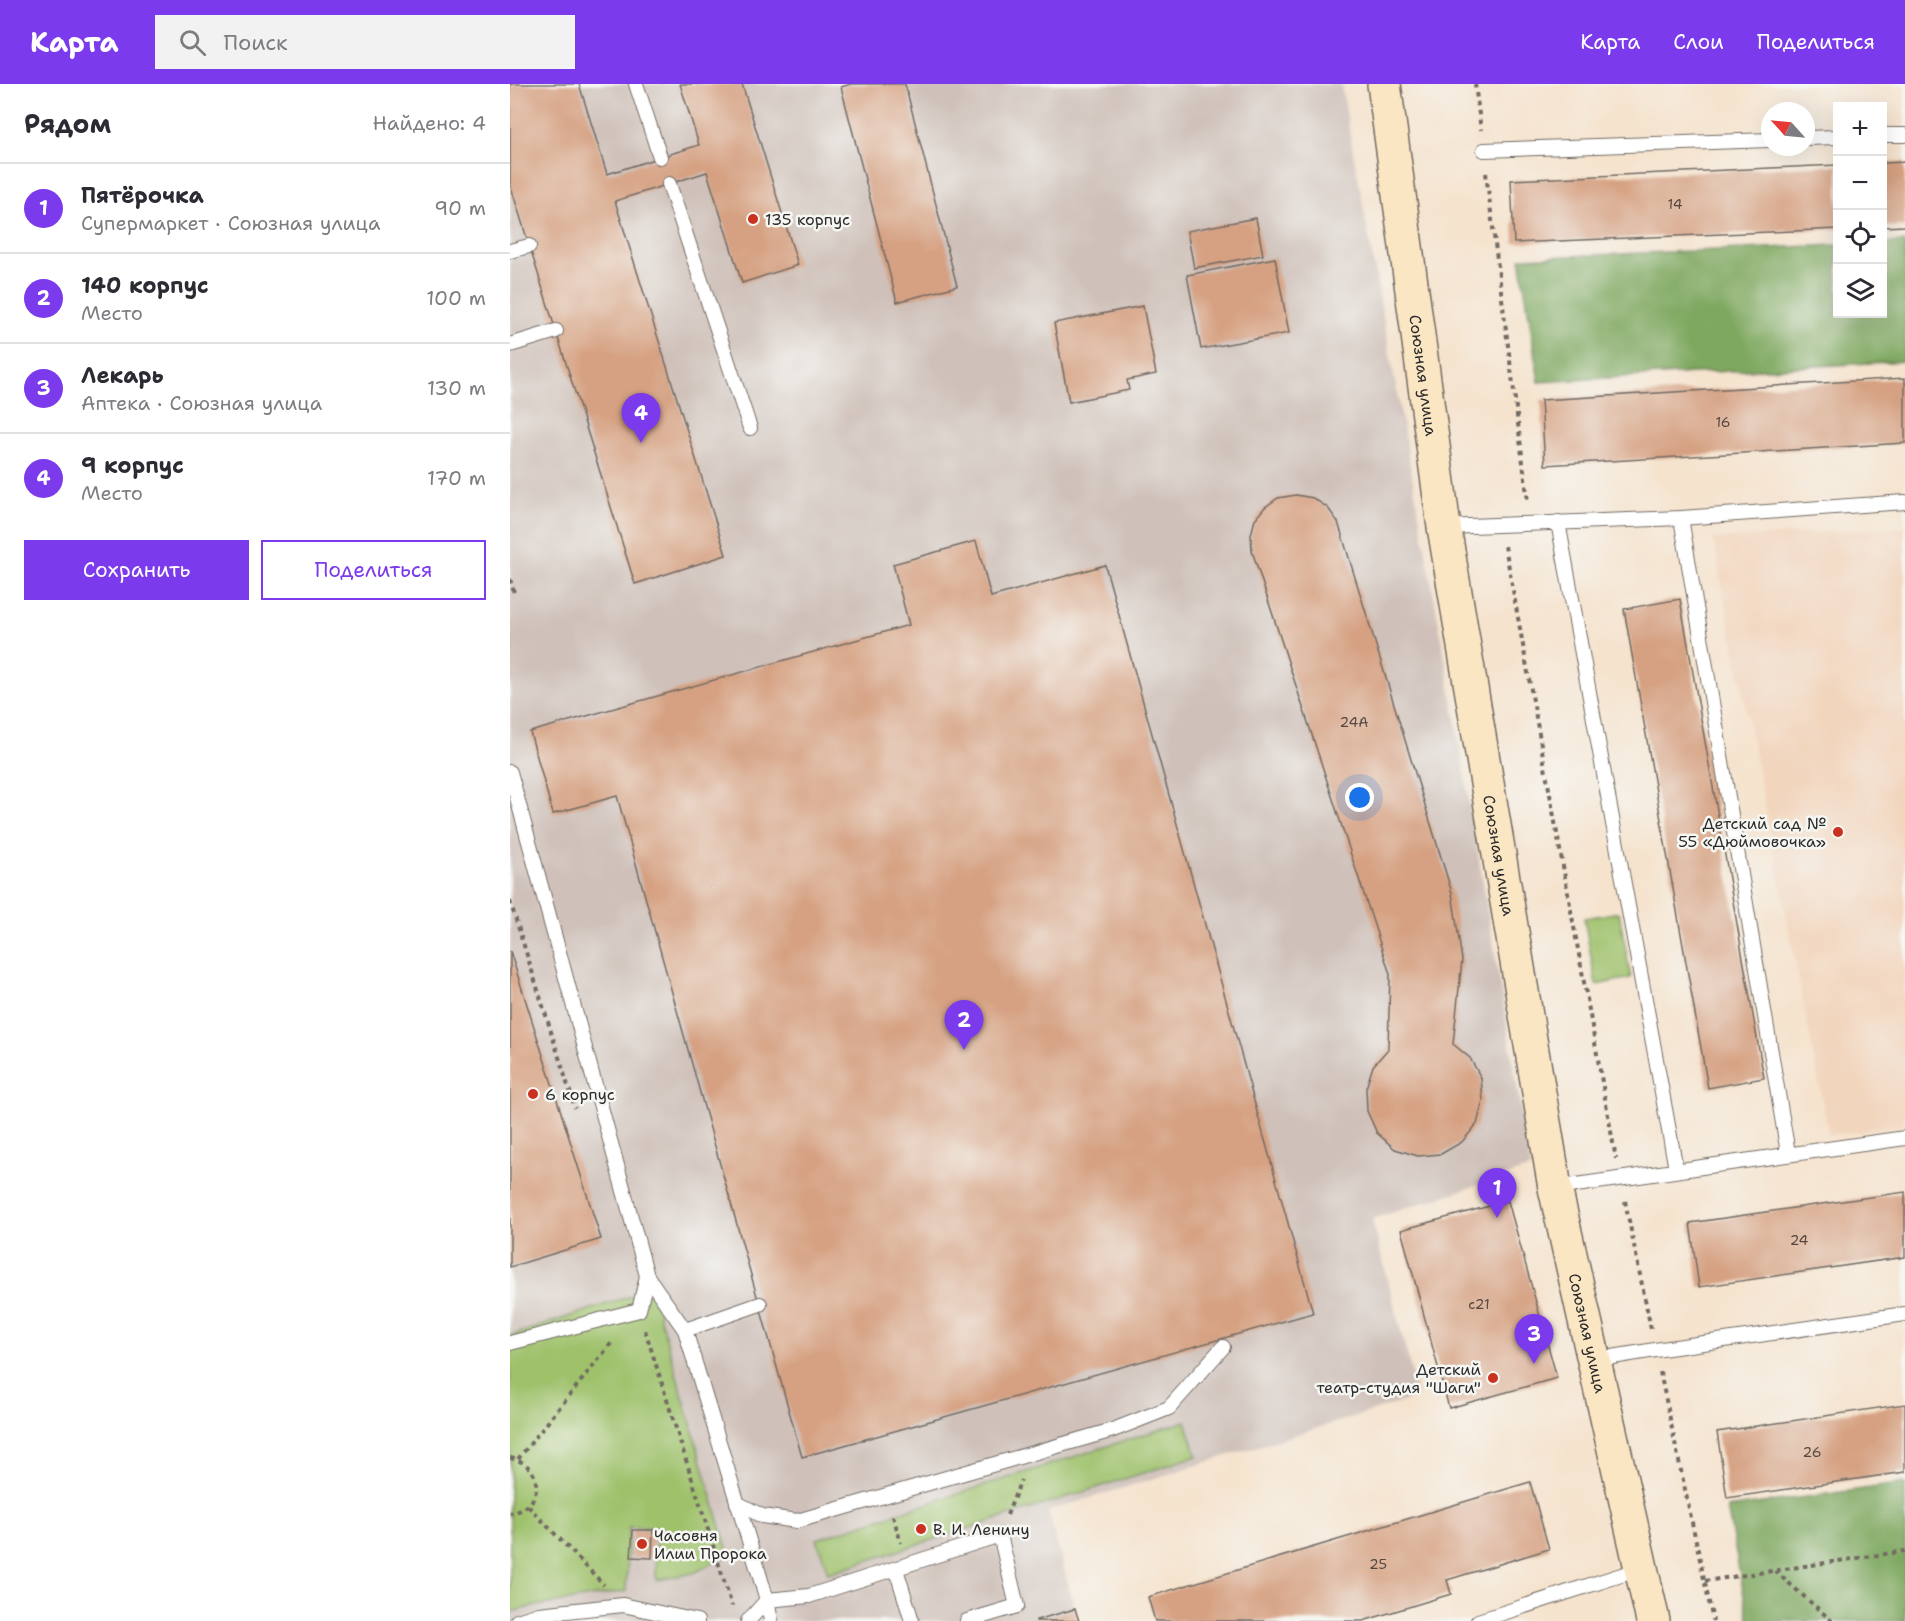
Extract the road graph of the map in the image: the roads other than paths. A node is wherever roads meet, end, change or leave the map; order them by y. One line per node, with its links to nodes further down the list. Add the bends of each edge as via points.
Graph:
1 (636, 84): 9 (lane)
2 (1384, 84): 19 (street, Союзная улица)
3 (1887, 135): 4 (lane)
4 (1905, 135)
5 (1833, 137): 6 (lane)
6 (1815, 138)
7 (1761, 140): 8 (lane)
8 (1484, 150)
9 (660, 157)
10 (669, 184): 15 (lane)
11 (530, 246): 12 (lane)
12 (510, 251)
13 (556, 331): 14 (lane)
14 (510, 345)
15 (750, 428)
16 (1905, 502): 17 (lane)
17 (1682, 518): 18 (lane); 22 (lane)
18 (1558, 522): 19 (lane); 23 (lane)
19 (1444, 527): 24 (street, Союзная улица)
20 (510, 772): 25 (lane)
21 (1905, 1138): 22 (lane)
22 (1788, 1153): 23 (lane)
23 (1676, 1169): 24 (lane)
24 (1555, 1188): 31 (street, Союзная улица)
25 (647, 1276): 28 (lane); 29 (lane, via 639,1310)
26 (760, 1304): 28 (lane)
27 (1905, 1314): 31 (lane)
28 (684, 1330): 32 (lane)
29 (510, 1342)
30 (1223, 1347): 32 (lane, via 1169,1408 1113,1430 797,1521 762,1516)
31 (1594, 1360): 34 (street, Союзная улица)
32 (737, 1503): 35 (lane)
33 (902, 1567): 35 (lane, via 809,1596); 40 (lane); 41 (lane, via 1000,1535 1017,1606)
34 (1640, 1569): 42 (lane); 43 (street, Союзная улица)
35 (767, 1600): 38 (lane); 39 (lane)
36 (517, 1621): 37 (lane, via 539,1614 623,1605)
37 (697, 1621)
38 (748, 1621)
39 (771, 1621)
40 (912, 1621)
41 (967, 1621)
42 (1478, 1621)
43 (1653, 1621)

